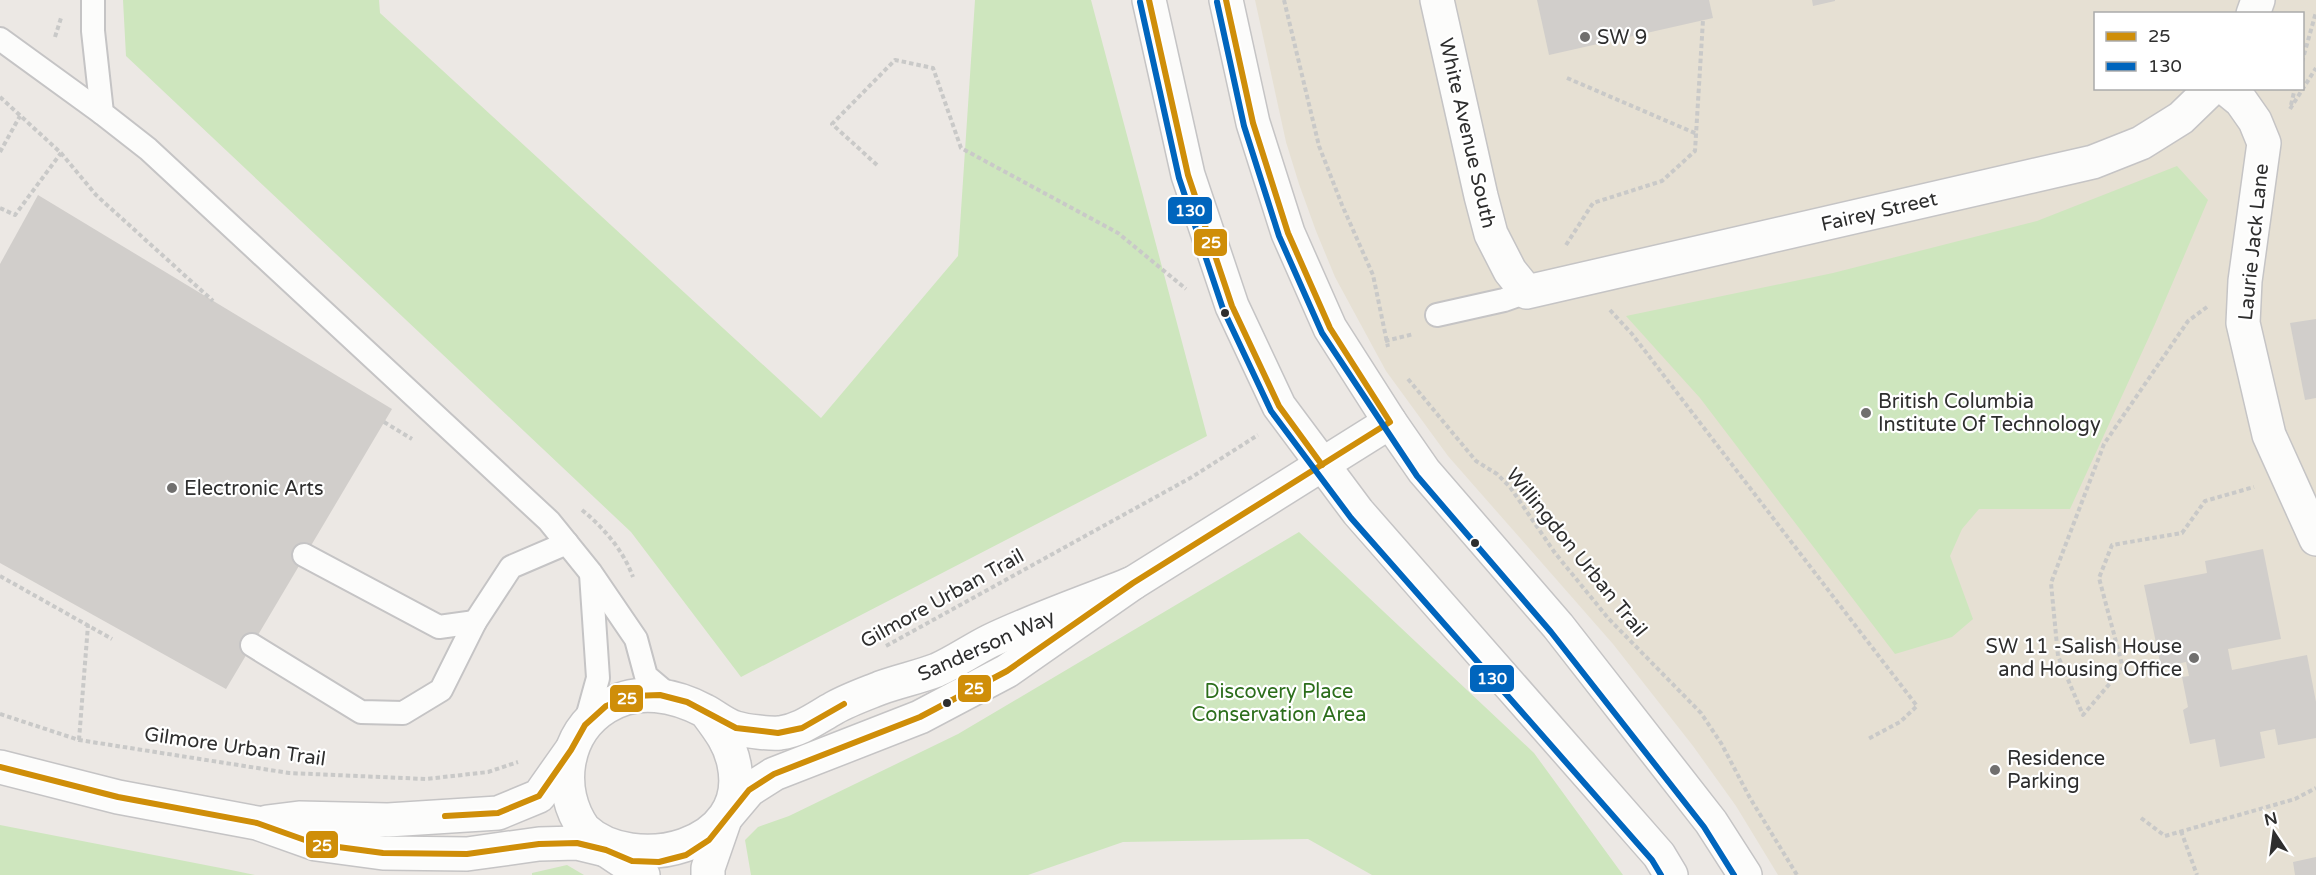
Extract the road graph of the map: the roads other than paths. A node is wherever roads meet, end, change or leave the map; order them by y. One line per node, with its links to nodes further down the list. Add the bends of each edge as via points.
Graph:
1 (93, 0): 8 (lane)
2 (1149, 0): 12 (street, via 1188,175 1232,306 1279,406)
3 (1226, 0): 11 (street, via 1253,123 1288,233 1330,328)
4 (1437, 0): 9 (street, White Avenue South, via 1491,234 1510,271)
5 (0, 39): 8 (lane)
6 (2210, 90): 9 (street, Fairey Street, via 2181,118 2140,143 2093,162)
7 (2227, 90): 13 (street, Laurie Jack Lane, via 2255,121 2264,143 2243,323 2269,435)
8 (102, 113): 14 (lane, via 148,149 549,521)
9 (1527, 292): 10 (lane)
10 (1437, 315)
11 (1390, 422): 12 (street, Sanderson Way); 30 (street, via 1436,487 1558,626 1711,822)
12 (1322, 465): 17 (street, Sanderson Way); 29 (street, via 1358,512 1659,855)
13 (2316, 539)
14 (567, 543): 16 (lane); 18 (lane, via 511,567)
15 (304, 555): 18 (lane, via 439,627)
16 (591, 573): 20 (lane, via 636,639 646,676); 22 (lane, via 598,678)
17 (1133, 583): 21 (street, Sanderson Way, via 991,641 938,670 845,703 802,728 778,733 736,728); 24 (street, Sanderson Way, via 1007,671 920,717 774,774 749,790)
18 (475, 622): 19 (lane, via 441,690 403,713 361,712)
19 (252, 645)
20 (672, 698): 21 (street); 22 (street, via 633,696 606,706)
21 (706, 711): 24 (street, via 726,739 735,765 734,792)
22 (578, 738): 25 (street, via 539,796 498,813 388,820 299,818); 26 (street, via 566,778 571,807 585,831)
23 (0, 766): 25 (street, via 118,797)
24 (725, 819): 26 (street, via 709,840 677,858 632,861); 28 (street)
25 (257, 824): 26 (street, via 316,844 383,854 467,854 577,843)
26 (606, 850): 27 (street)
27 (643, 875)
28 (708, 875)
29 (1671, 875)
30 (1745, 875)

